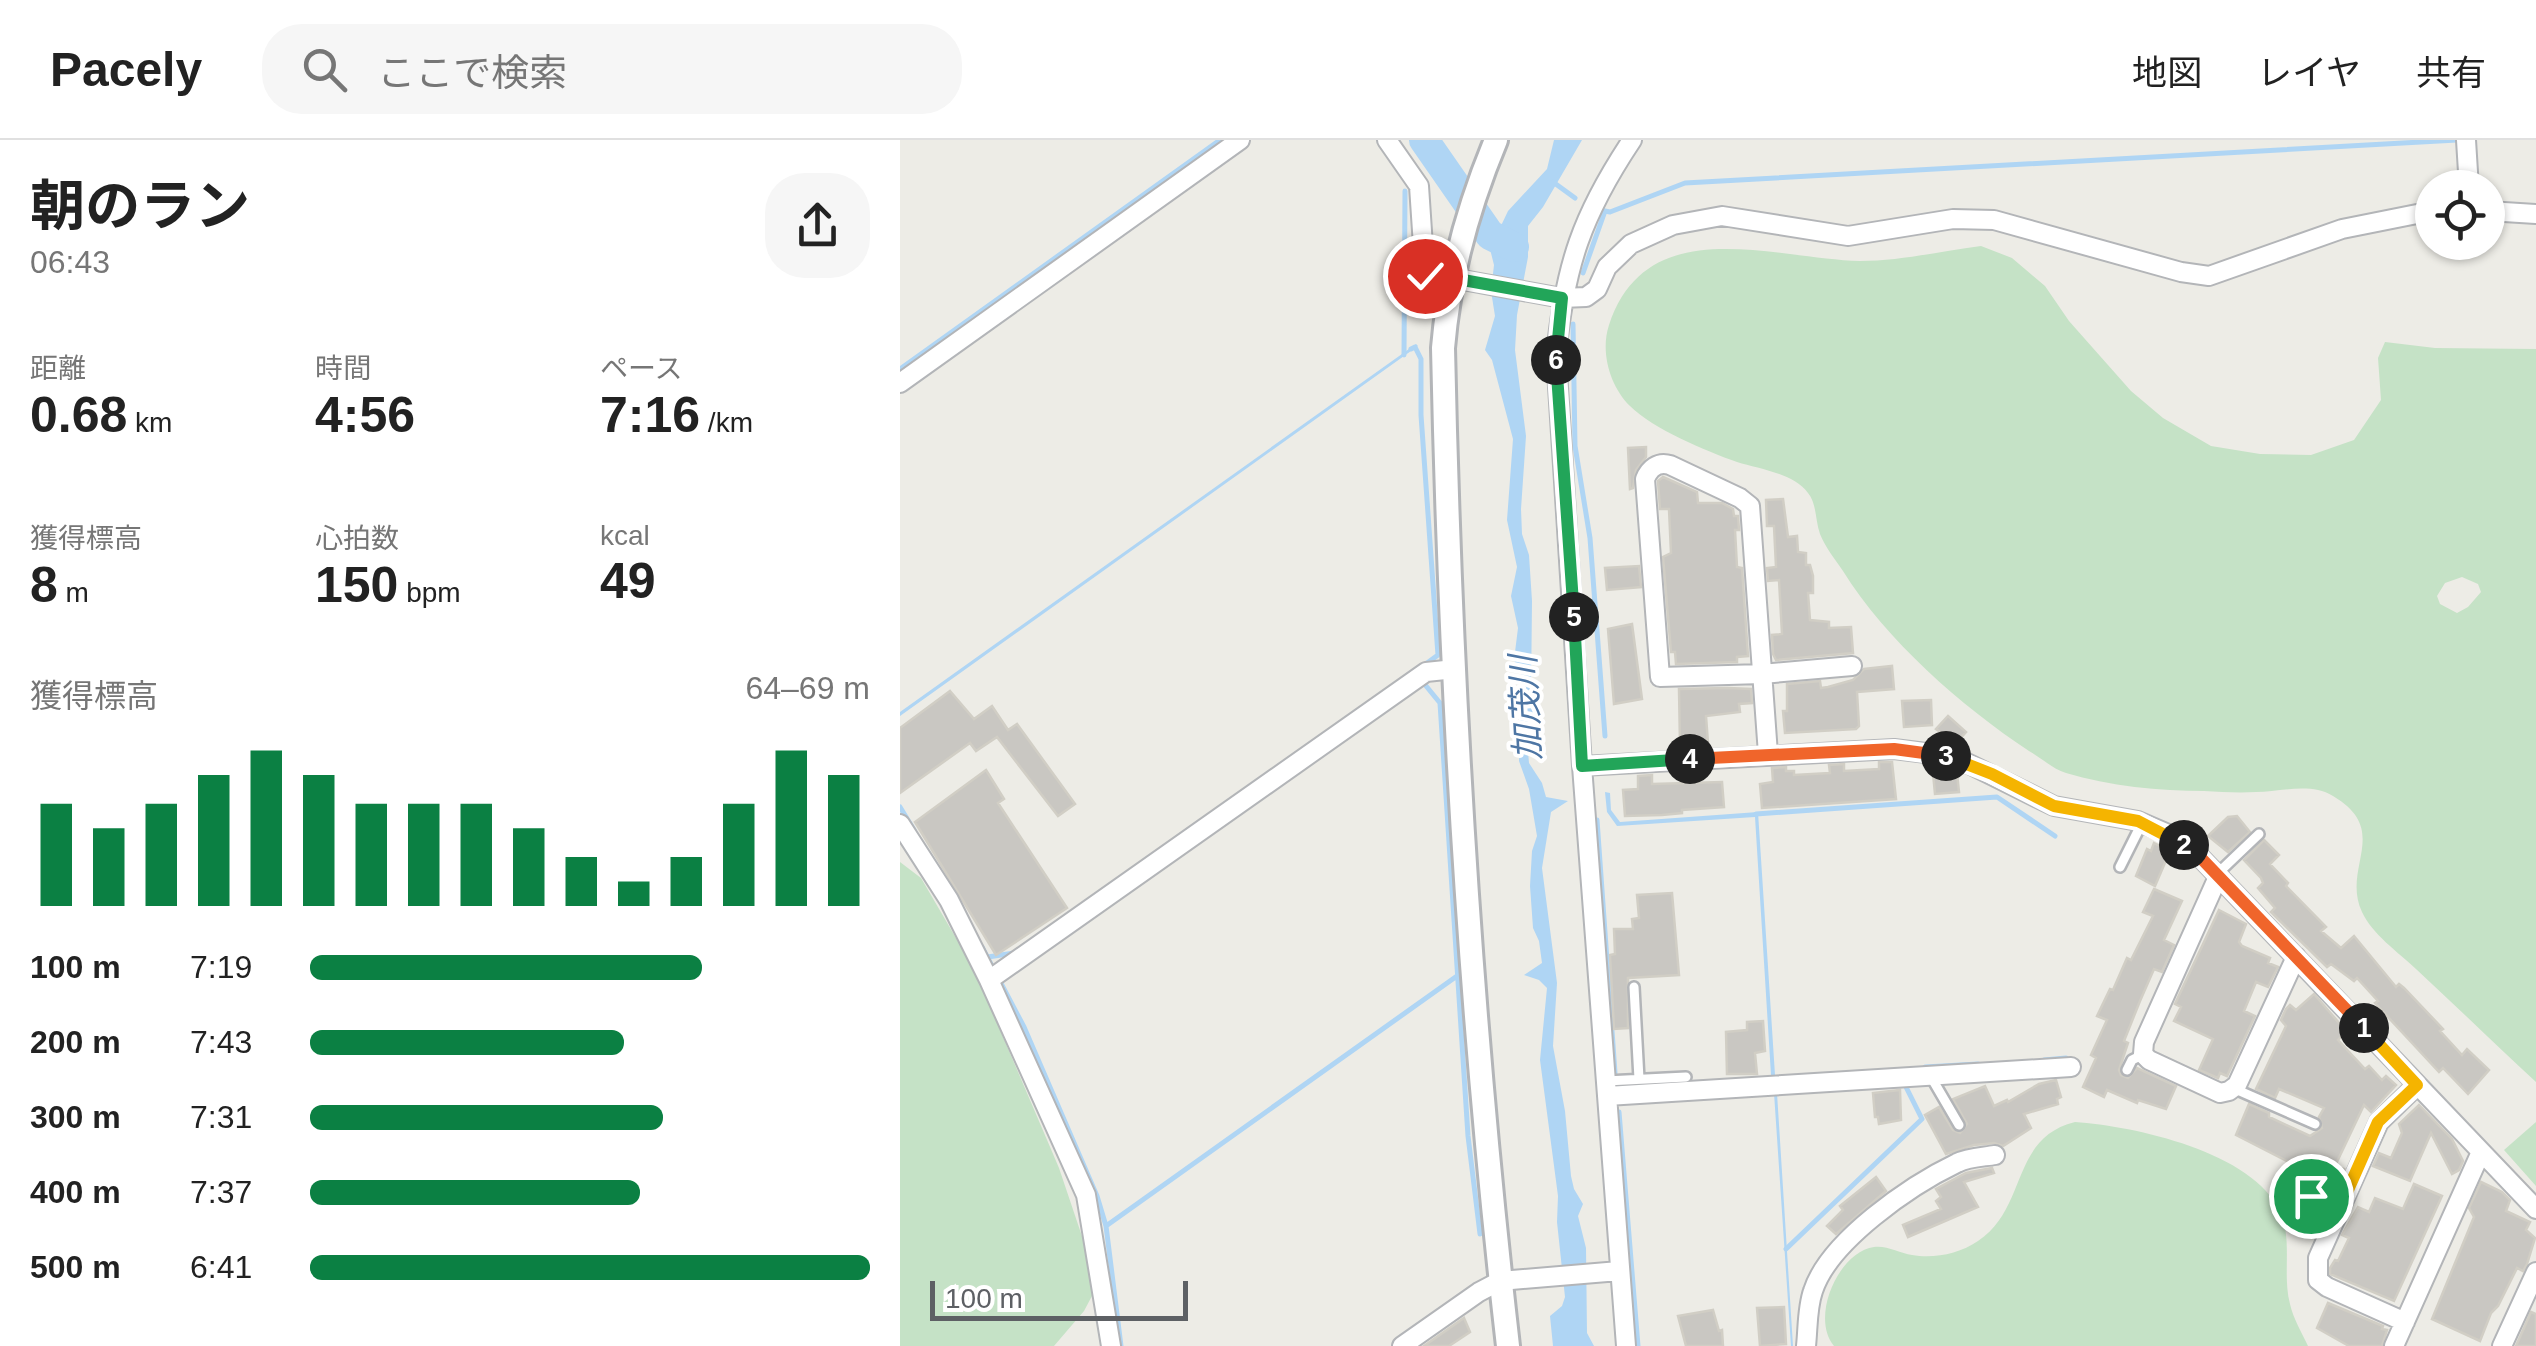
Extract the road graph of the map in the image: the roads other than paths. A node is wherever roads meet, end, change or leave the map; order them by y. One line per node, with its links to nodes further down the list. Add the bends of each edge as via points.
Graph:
1 (1240, 140): 12 (street)
2 (1387, 140): 10 (street, via 1419,186 1425,276)
3 (1496, 140): 10 (street)
4 (1632, 140): 11 (street, via 1599,190)
5 (2466, 140): 6 (street)
6 (2468, 170)
7 (2505, 212): 8 (street)
8 (2536, 214)
9 (2415, 215): 11 (street, via 2342,229 2209,276 1994,220 1954,219 1848,236 1722,216 1640,238 1618,254 1596,290)
10 (1452, 278): 11 (street); 14 (street, via 1443,348)
11 (1562, 298): 17 (street, via 1556,354)
12 (900, 383)
13 (1852, 666): 15 (street)
14 (1455, 668): 24 (street, via 1426,672); 44 (street, via 1472,968)
15 (1762, 674): 15 (street, via 1660,677 1645,480 1658,465 1750,506); 16 (street)
16 (1768, 754): 17 (street); 18 (street, via 1894,749 1942,755 2054,806)
17 (1582, 766): 33 (street)
18 (2142, 822): 21 (lane); 22 (street, via 2200,857)
19 (900, 824): 24 (street)
20 (2259, 834): 22 (lane)
21 (2120, 866)
22 (2217, 876): 23 (street); 26 (street)
23 (2296, 957): 32 (street); 34 (street)
24 (990, 980): 46 (street, via 1086,1195)
25 (1634, 988): 31 (lane)
26 (2144, 1054): 28 (lane); 34 (street, via 2220,1093)
27 (2071, 1067): 29 (street)
28 (2128, 1070)
29 (1930, 1074): 33 (street); 36 (lane)
30 (1686, 1078): 31 (lane)
31 (1638, 1079): 33 (lane)
32 (2417, 1085): 37 (street); 40 (street, via 2378,1122)
33 (1606, 1088): 42 (street)
34 (2233, 1088): 35 (lane)
35 (2315, 1124)
36 (1959, 1125)
37 (2481, 1152): 41 (street); 45 (street)
38 (1995, 1154): 50 (street, via 1957,1162 1853,1235 1813,1290)
39 (2311, 1196): 40 (lane)
40 (2340, 1208): 45 (street, via 2318,1258 2318,1280)
41 (2536, 1209)
42 (1612, 1272): 44 (street); 49 (street)
43 (2536, 1272): 52 (street)
44 (1511, 1280): 47 (street, via 1479,1292); 48 (street)
45 (2405, 1322): 51 (street)
46 (1111, 1346)
47 (1402, 1346)
48 (1508, 1346)
49 (1626, 1346)
50 (1806, 1346)
51 (2394, 1346)
52 (2502, 1346)

